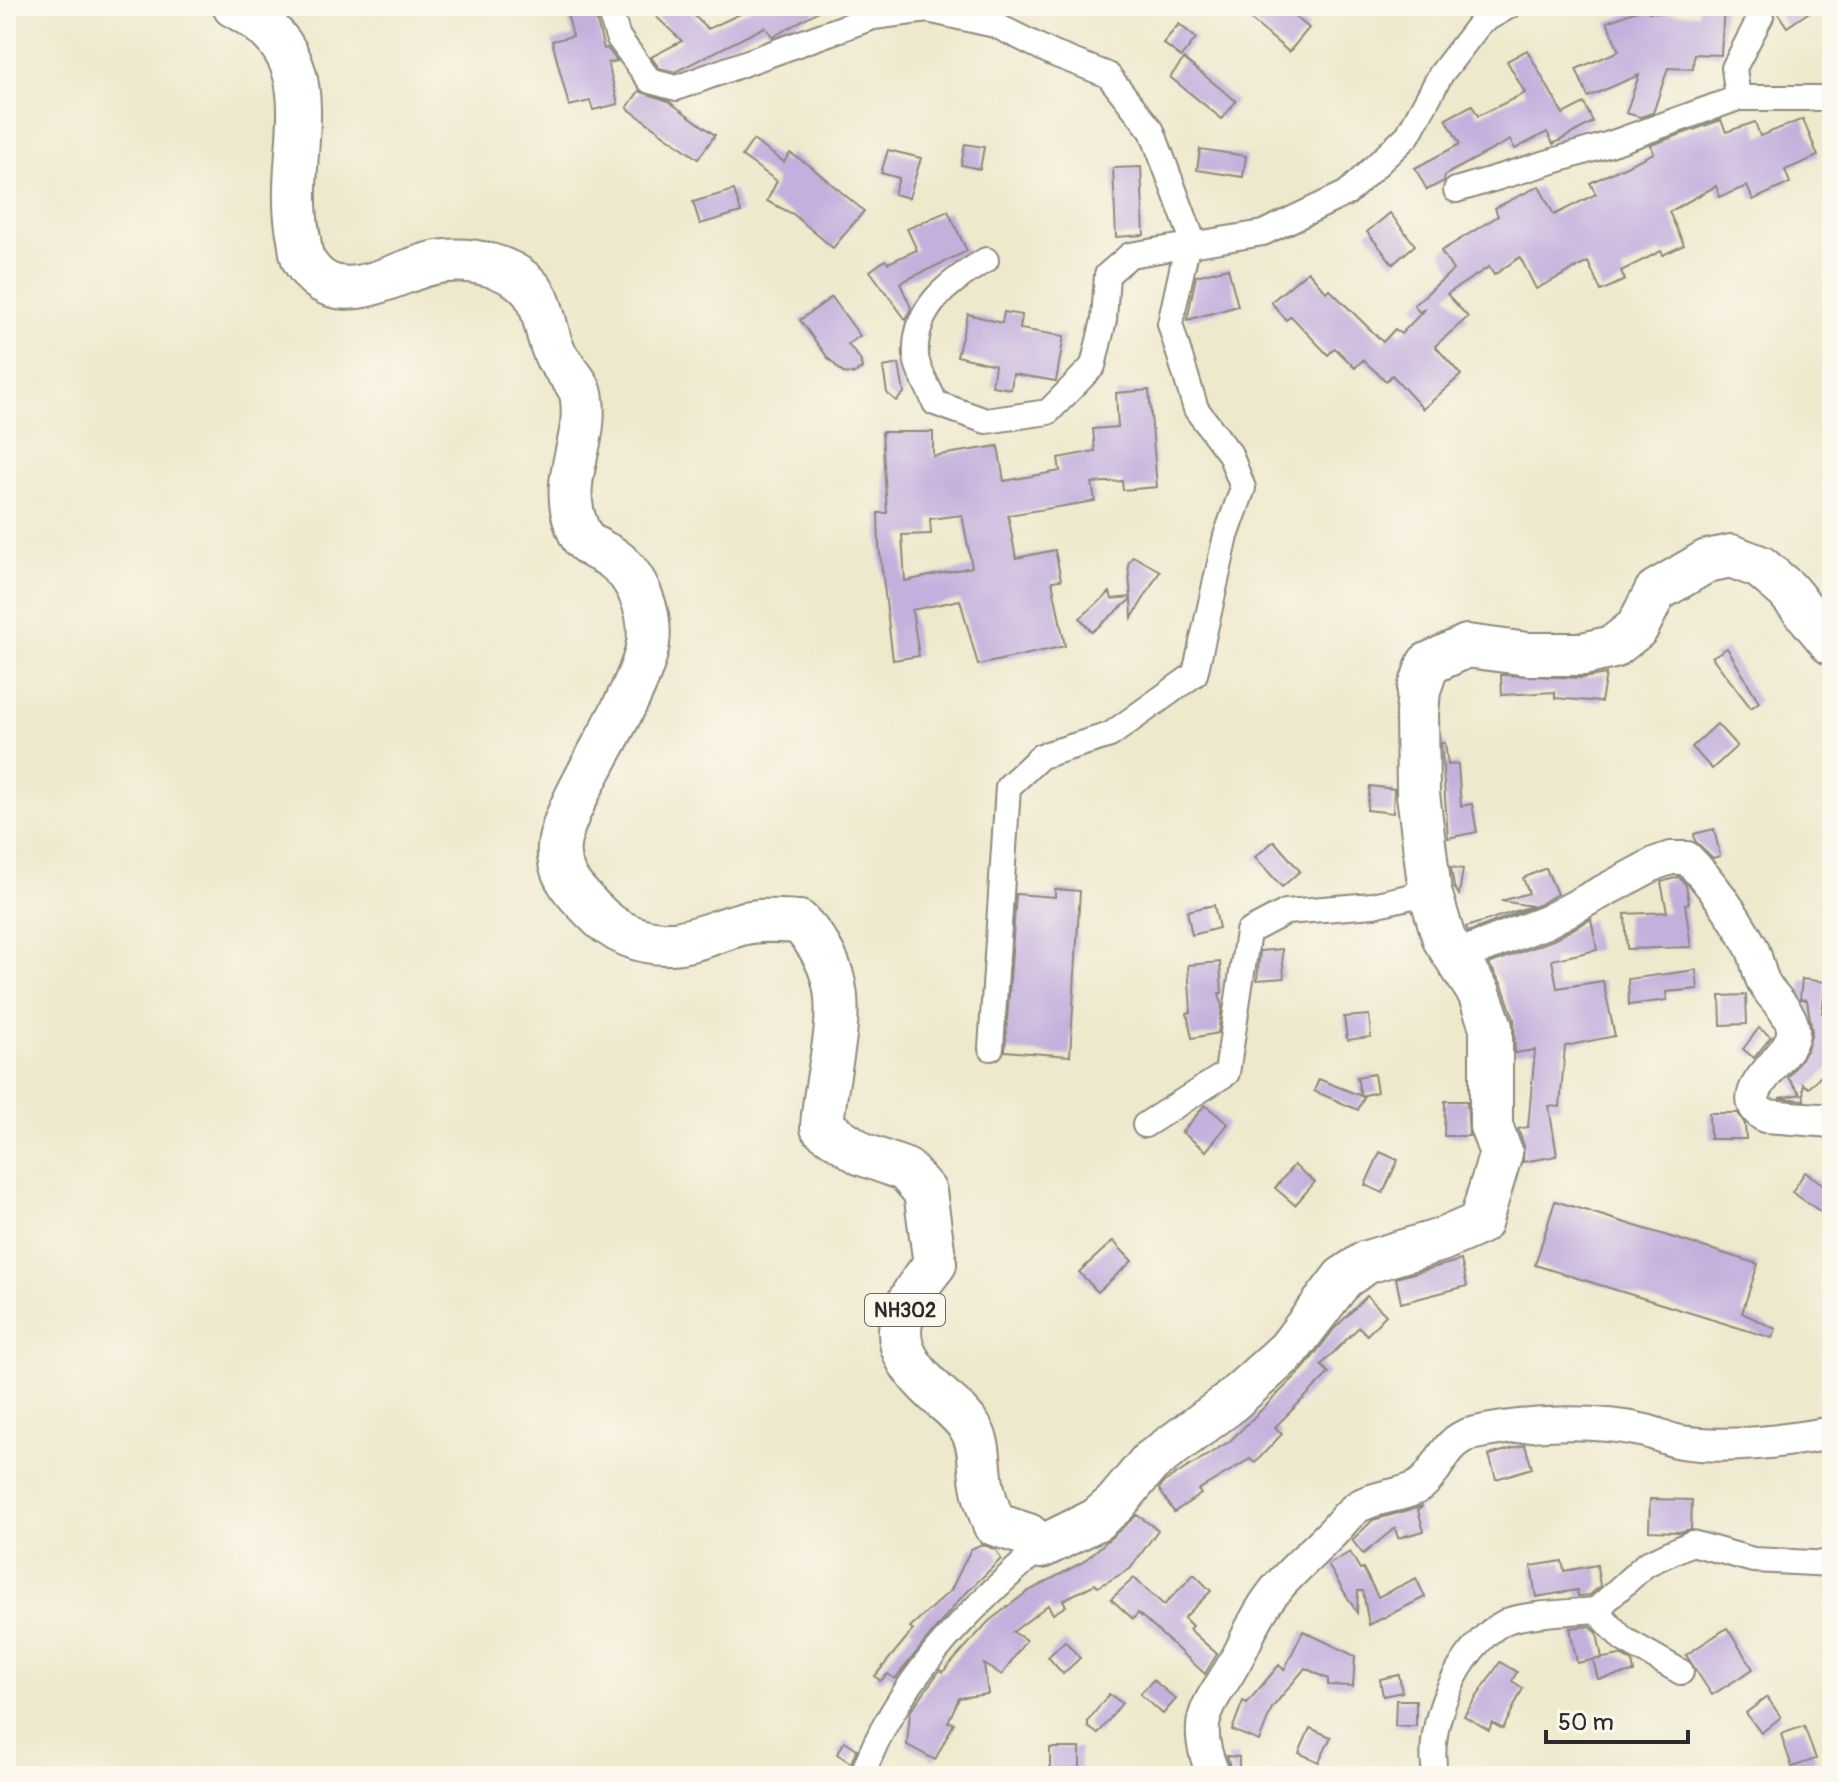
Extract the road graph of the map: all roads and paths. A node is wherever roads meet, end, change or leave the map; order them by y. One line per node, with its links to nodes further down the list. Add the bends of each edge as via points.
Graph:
1 (234, 6): 17 (highway, NH302, via 263,21 280,44 298,87 301,134 294,213 303,261 330,286 353,289 432,263 472,262 506,269 537,297 555,353 582,394 568,502 581,539 616,560 634,581 645,605 648,643 611,736 558,836 559,860 573,891 620,934 670,943 740,924 799,922 825,952 835,979 839,1025 822,1127 862,1154 906,1170 925,1192 935,1264 908,1298 899,1333 907,1365 973,1431 994,1524 1028,1535)
2 (608, 6): 8 (street, via 618,37 650,81 676,88 873,17 928,10 995,25 1108,75 1152,131 1190,233)
3 (1509, 6): 8 (street, via 1481,22 1441,74 1408,135 1347,193 1263,233)
4 (1753, 6): 5 (street, via 1761,16 1734,68)
5 (1738, 98): 6 (street); 7 (street, via 1610,144)
6 (1832, 98)
7 (1456, 190)
8 (1189, 248): 9 (street, via 1130,255 1107,275 1093,366 1048,412 986,421 935,403 916,357 926,307); 13 (street, via 1170,324 1196,409 1230,454 1243,488 1226,536 1195,674 1110,735 1041,756 1008,787)
9 (986, 260)
10 (1832, 644): 11 (highway, via 1787,590 1760,567 1731,556 1707,561 1656,591 1637,628 1613,647 1583,654 1528,654 1467,646 1428,664 1419,690 1418,794)
11 (1430, 892): 12 (highway); 15 (street, via 1373,905 1286,912 1248,932 1227,1073)
12 (1455, 957): 14 (street, via 1546,922 1656,863 1687,858 1753,950 1763,983 1794,1030 1791,1046 1753,1094 1754,1104 1765,1116); 17 (highway, via 1479,993 1491,1027 1491,1126 1501,1153 1480,1223 1367,1262 1343,1278 1288,1350 1226,1406 1150,1462 1096,1520)
13 (991, 1048)
14 (1832, 1121)
15 (1145, 1125)
16 (1832, 1433): 22 (street, via 1766,1441 1680,1442 1608,1426 1526,1426 1468,1435 1446,1451 1423,1483 1355,1508 1277,1584 1202,1721 1200,1737)
17 (1041, 1547): 21 (street, via 967,1615 931,1657 888,1718)
18 (1832, 1564): 19 (street, via 1753,1560 1692,1543 1646,1564)
19 (1596, 1610): 20 (street, via 1623,1639); 23 (street, via 1506,1621 1471,1648 1450,1684 1436,1733)
20 (1681, 1672)
21 (862, 1776)
22 (1214, 1776)
23 (1436, 1776)

